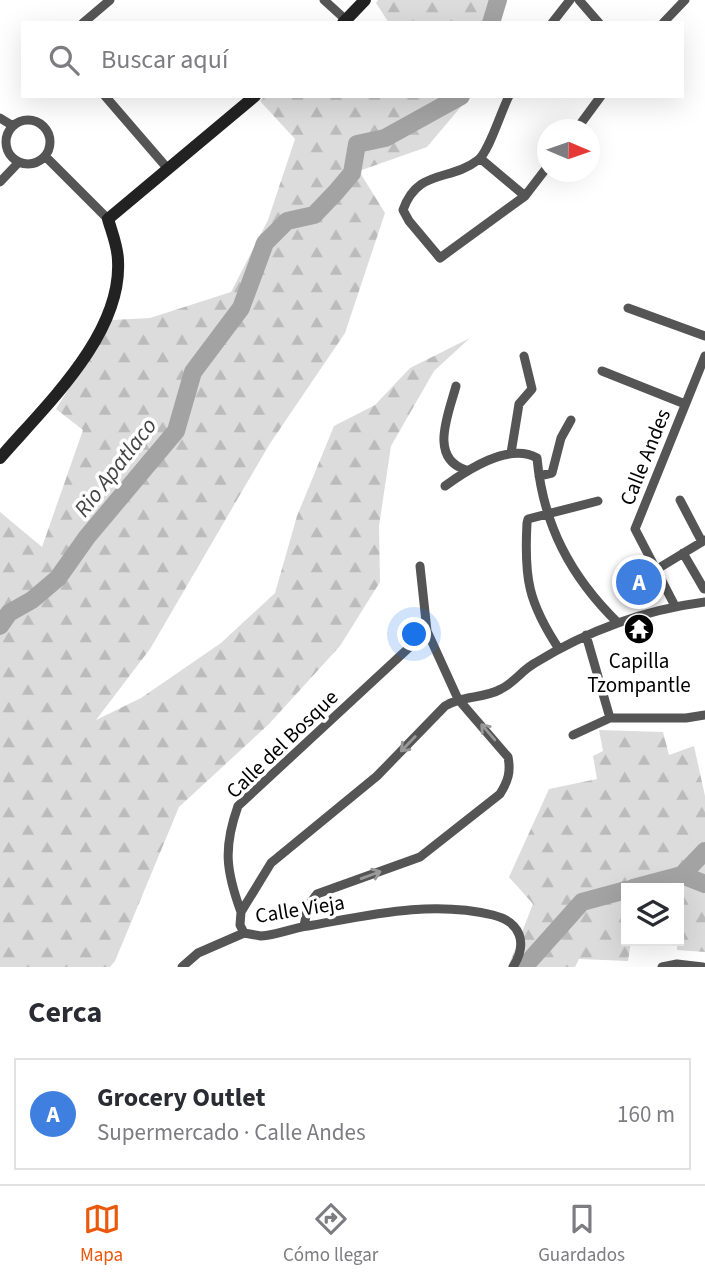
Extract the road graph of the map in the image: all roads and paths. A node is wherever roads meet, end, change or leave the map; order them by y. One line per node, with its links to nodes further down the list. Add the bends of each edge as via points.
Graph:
1 (110, 0): 7 (street)
2 (324, 0): 8 (street)
3 (365, 0): 9 (street)
4 (570, 0): 10 (street)
5 (579, 0): 11 (street)
6 (685, 0): 12 (street)
7 (85, 21)
8 (344, 21)
9 (346, 21)
10 (554, 21)
11 (597, 21)
12 (665, 21)
13 (107, 98): 23 (street)
14 (253, 98): 23 (street)
15 (508, 98): 21 (street)
16 (600, 98): 18 (street)
17 (0, 118): 19 (street)
18 (584, 119)
19 (12, 126): 20 (street, via 26,120 40,123 49,135); 22 (street, via 6,146)
20 (45, 156): 22 (street, via 33,163); 27 (street)
21 (481, 159): 26 (street); 26 (street, via 426,180 408,196 403,209 408,220 440,258)
22 (19, 162): 25 (street)
23 (168, 169): 27 (street)
24 (537, 180): 26 (street)
25 (0, 182)
26 (525, 196)
27 (108, 219): 37 (street, via 118,258 110,310 69,380)
28 (628, 308): 29 (street)
29 (705, 336)
30 (524, 356): 36 (street, via 532,389 519,404)
31 (705, 356): 34 (street, Calle Andes)
32 (602, 371): 34 (street)
33 (456, 386): 38 (street, via 443,440 446,456 457,468)
34 (685, 404): 47 (street, Calle Andes, via 635,528)
35 (571, 420): 39 (street, via 552,473)
36 (511, 453): 38 (street); 39 (street, via 537,458)
37 (0, 458)
38 (466, 470): 40 (street)
39 (538, 476): 43 (street)
40 (445, 486)
41 (680, 500): 44 (street)
42 (597, 501): 43 (street)
43 (548, 515): 51 (street, via 559,548 590,596); 54 (street, via 527,521 525,559 531,600)
44 (704, 541): 45 (street)
45 (683, 553): 47 (street); 48 (street)
46 (420, 566): 52 (street)
47 (654, 571): 50 (street, Calle Andes)
48 (704, 589)
49 (705, 603): 50 (street)
50 (675, 606): 51 (street)
51 (618, 623): 53 (street)
52 (427, 631): 55 (street); 59 (street, Calle del Bosque, via 238,806 226,855)
53 (586, 635): 54 (street); 57 (street)
54 (559, 649): 55 (street, via 498,691)
55 (458, 699): 59 (street, Calle Vieja, one-way to 59, via 442,709 377,776 271,863); 60 (street, one-way to 55, via 308,906 317,894 420,857 500,794 511,769 508,757)
56 (705, 715): 57 (street)
57 (610, 718): 58 (street)
58 (573, 735)
59 (240, 912): 61 (street, Calle Vieja)
60 (304, 926): 61 (street, Calle Vieja, via 265,936); 63 (street, Calle Vieja, via 427,907 468,909 516,925 521,939)
61 (244, 933): 62 (street, via 198,953)
62 (182, 967)
63 (513, 967)
64 (662, 967): 65 (street)
65 (703, 967)

